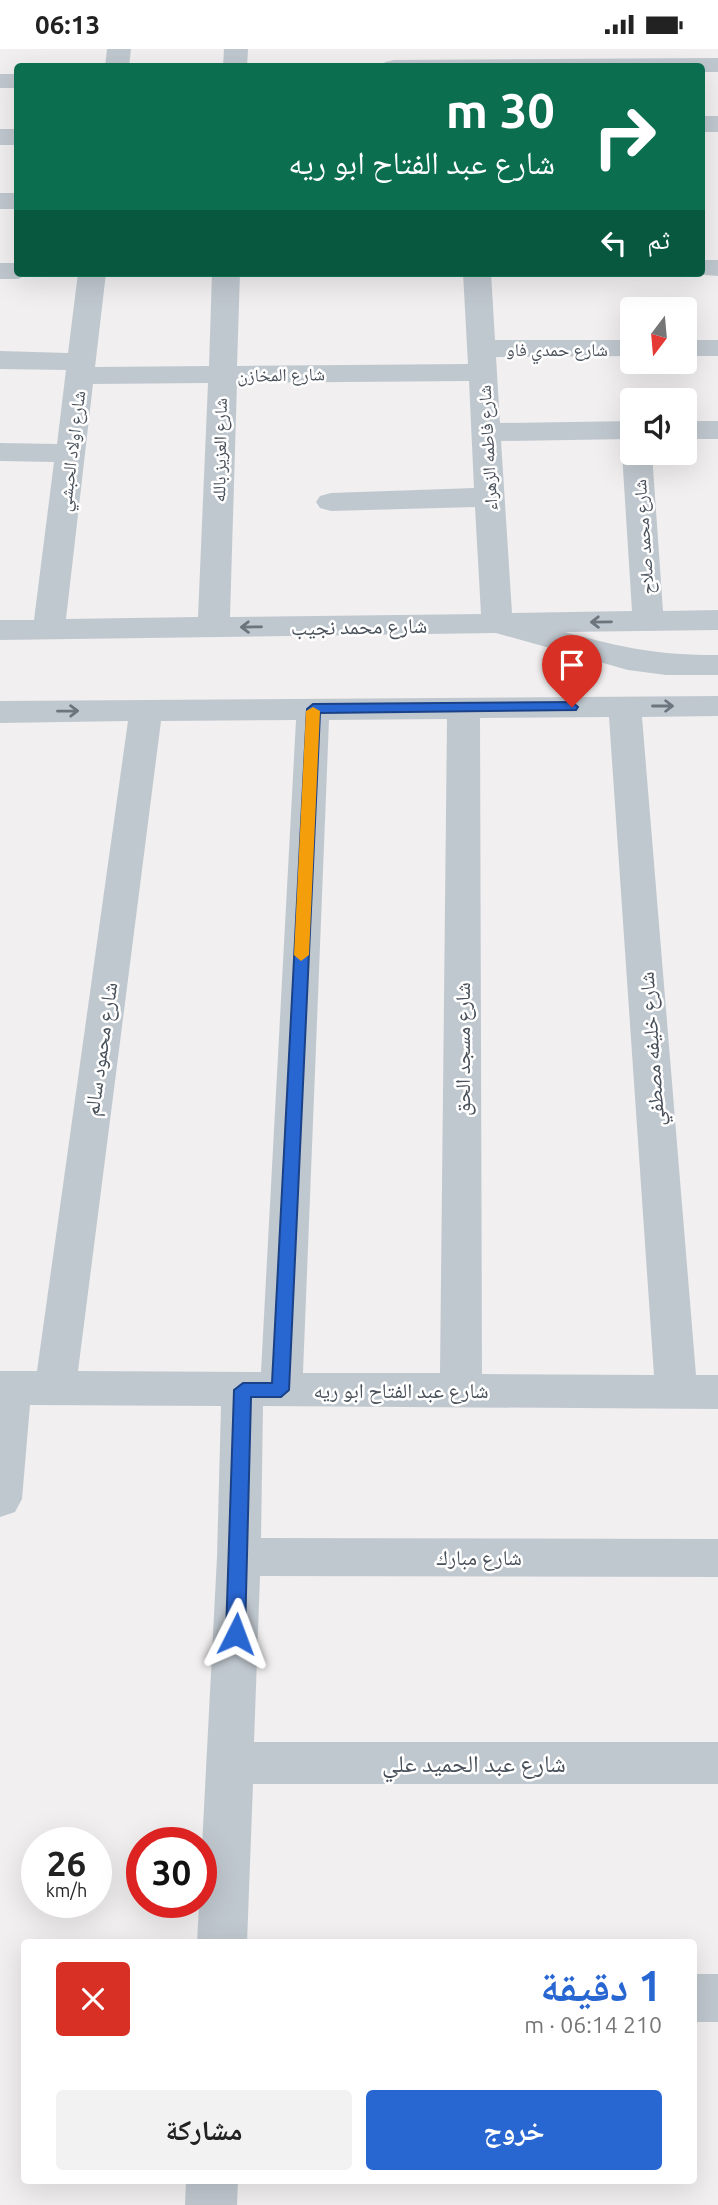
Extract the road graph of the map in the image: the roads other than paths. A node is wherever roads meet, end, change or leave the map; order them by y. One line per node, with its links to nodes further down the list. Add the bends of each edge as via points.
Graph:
1 (464, 60): 2 (street); 3 (street)
2 (434, 63)
3 (616, 63)
4 (92, 277): 12 (street, شارع اولاد الحبشي)
5 (226, 277): 13 (street, شارع العزيز بالله)
6 (477, 277): 11 (street, شارع فاطمه الزهراء)
7 (697, 348): 8 (street)
8 (718, 348)
9 (620, 349): 11 (street, شارع حمدي فاو)
10 (0, 361): 12 (street, شارع المخازن)
11 (482, 361): 13 (street, شارع المخازن); 17 (street, شارع فاطمه الزهراء)
12 (81, 369): 13 (street, شارع المخازن); 19 (street, شارع اولاد الحبشي)
13 (221, 375): 26 (street, شارع العزيز بالله)
14 (697, 430): 15 (street)
15 (718, 430)
16 (620, 431): 17 (street)
17 (486, 432): 21 (street, شارع فاطمه الزهراء)
18 (0, 452): 19 (street)
19 (71, 453): 27 (street, شارع اولاد الحبشي)
20 (638, 465): 24 (street, شارع محمد صلاح)
21 (490, 497): 22 (street); 25 (street, شارع فاطمه الزهراء)
22 (331, 502)
23 (718, 620): 24 (street, شارع محمد نجيب)
24 (648, 621): 25 (street, شارع محمد نجيب, one-way to 25)
25 (497, 623): 26 (street, شارع محمد نجيب, one-way to 26); 29 (street, via 628,660)
26 (214, 628): 27 (street, شارع محمد نجيب)
27 (49, 629): 28 (street, شارع محمد نجيب)
28 (0, 630)
29 (718, 664)
30 (625, 706): 31 (street, one-way to 31); 32 (street); 40 (street, شارع خليفه مصطفي)
31 (718, 706)
32 (464, 708): 33 (street); 39 (street, شارع مسجد الحق)
33 (313, 709): 34 (street); 38 (street)
34 (146, 710): 35 (street, one-way to 34); 37 (street, شارع محمود سالم)
35 (0, 712)
36 (6, 1388): 37 (street, شارع عبد الفتاح ابو ريه); 42 (street)
37 (55, 1389): 38 (street, شارع عبد الفتاح ابو ريه)
38 (262, 1390): 39 (street, شارع عبد الفتاح ابو ريه); 43 (street)
39 (461, 1390): 40 (street, شارع عبد الفتاح ابو ريه)
40 (676, 1392): 41 (street, شارع عبد الفتاح ابو ريه)
41 (718, 1392)
42 (0, 1499)
43 (239, 1557): 44 (street, شارع مبارك); 45 (street)
44 (718, 1558)
45 (229, 1763): 46 (street, شارع عبد الحميد علي); 47 (street)
46 (718, 1763)
47 (222, 1939)
48 (697, 1998): 49 (street)
49 (718, 1998)
50 (212, 2184): 51 (street)
51 (211, 2205)

